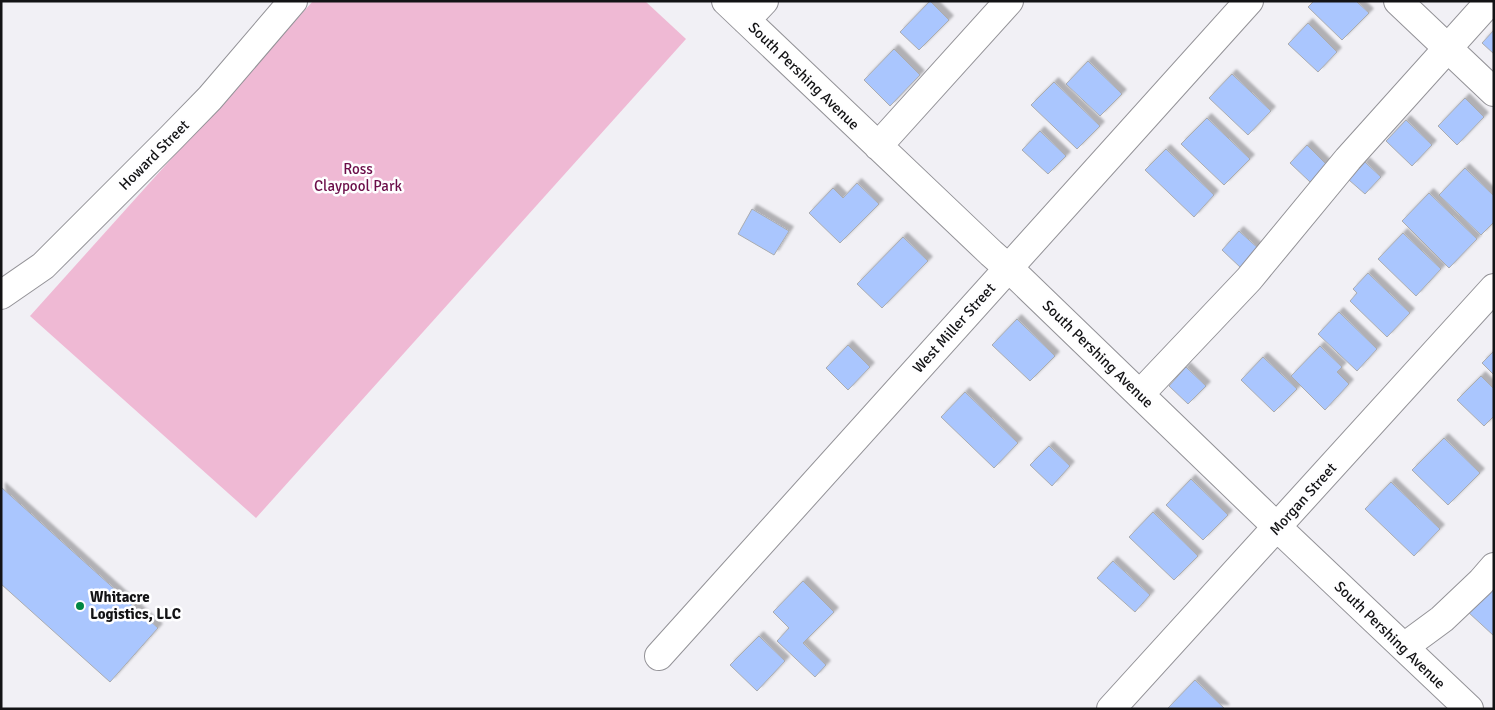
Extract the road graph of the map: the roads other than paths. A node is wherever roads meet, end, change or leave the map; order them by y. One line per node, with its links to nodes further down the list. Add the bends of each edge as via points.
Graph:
1 (293, 1): 13 (street, Howard Street, via 210,98 170,139 43,266)
2 (726, 1): 7 (street, South Pershing Avenue)
3 (1009, 1): 10 (street)
4 (1250, 1): 11 (street, West Miller Street)
5 (1398, 1): 8 (street)
6 (1490, 1): 8 (street)
7 (755, 11): 10 (street, South Pershing Avenue)
8 (1448, 48): 9 (street); 14 (street, via 1348,158 1249,279)
9 (1494, 92)
10 (878, 146): 11 (street, South Pershing Avenue)
11 (1008, 268): 14 (street, South Pershing Avenue); 18 (street, West Miller Street)
12 (1494, 288): 15 (street, Morgan Street)
13 (1, 295)
14 (1140, 394): 15 (street, South Pershing Avenue)
15 (1277, 527): 17 (street, South Pershing Avenue); 19 (street, Morgan Street)
16 (1494, 567): 17 (street, via 1442,619)
17 (1404, 648): 20 (street, South Pershing Avenue)
18 (659, 656)
19 (1111, 709)
20 (1469, 709)

